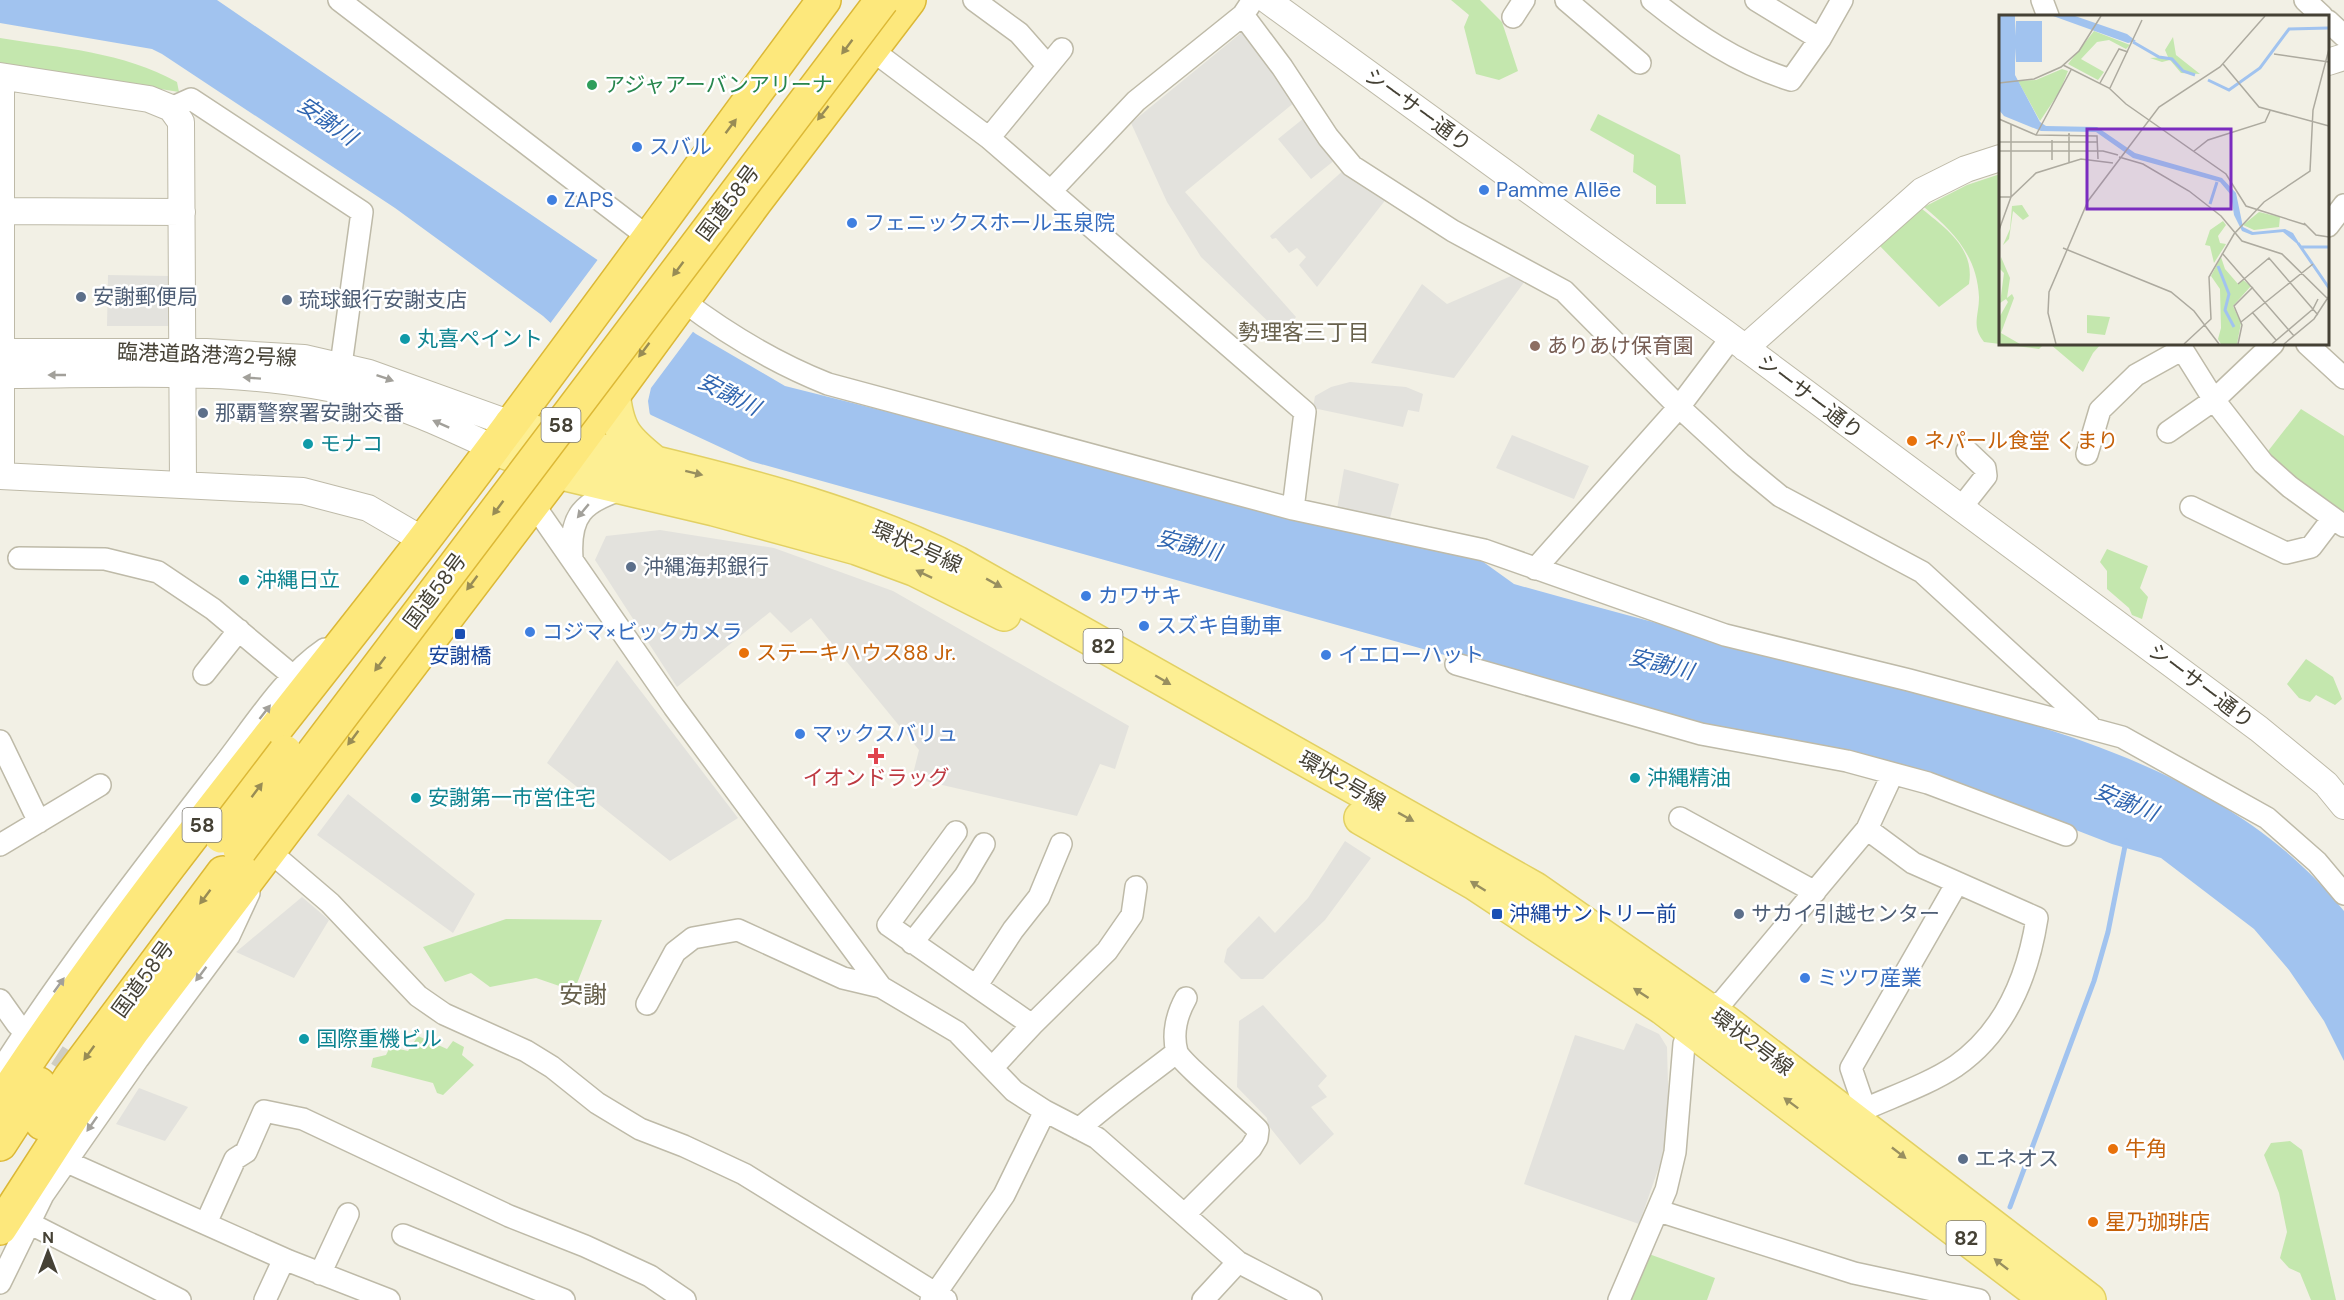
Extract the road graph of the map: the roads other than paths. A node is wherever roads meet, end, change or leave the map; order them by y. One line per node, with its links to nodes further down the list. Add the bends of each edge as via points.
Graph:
1 (339, 0): 35 (street)
2 (824, 0): 35 (highway, 58, one-way to 2)
3 (854, 0): 84 (highway, 国道58号 / 58, one-way to 3, bridge)
4 (882, 0): 84 (highway, 国道58号 / 58, one-way to 84, bridge)
5 (909, 0): 21 (highway, 58)
6 (974, 0): 25 (street, via 1019,33)
7 (1267, 0): 37 (street, シーサー通り)
8 (1566, 0): 24 (street)
9 (1652, 0): 19 (street, via 1717,46 1762,71 1791,80)
10 (1756, 0): 19 (street)
11 (1842, 0): 19 (street)
12 (2042, 0): 15 (street)
13 (2305, 0): 16 (street)
14 (1248, 8): 30 (street, via 1136,101); 47 (street, via 1328,137 1352,166 1453,231 1564,291)
15 (2048, 15)
16 (2321, 15)
17 (2329, 22): 18 (street)
18 (2344, 36)
19 (1820, 39)
20 (1062, 49): 25 (street)
21 (872, 50): 28 (street); 36 (highway, 58, one-way to 36)
22 (2344, 57): 23 (street)
23 (2329, 62)
24 (1640, 63)
25 (1048, 66): 28 (street)
26 (0, 76): 27 (street, via 149,99); 32 (street)
27 (171, 108): 33 (street, via 181,122 183,134); 43 (street, via 191,99 362,212)
28 (989, 138): 30 (street)
29 (1999, 159): 37 (street, via 1966,169 1922,191)
30 (1051, 191): 59 (street, via 1305,412)
31 (2344, 205): 34 (street)
32 (1, 211): 33 (street); 41 (street)
33 (182, 212): 42 (street)
34 (2329, 225)
35 (648, 237): 49 (highway, 58)
36 (678, 306): 45 (highway, 58, one-way to 45); 59 (street, via 782,364 828,384)
37 (1738, 343): 47 (street); 60 (street, シーサー通り)
38 (2272, 345): 46 (street)
39 (2308, 345): 44 (street)
40 (2180, 346): 46 (street); 51 (street, via 2136,375 2100,410)
41 (1, 363): 42 (street, 臨港道路港湾2号線); 54 (street)
42 (183, 364): 43 (street, 臨港道路港湾2号線, via 267,354); 49 (street, 臨港道路港湾2号線, one-way to 42, via 340,390); 55 (street)
43 (341, 365): 49 (street, 臨港道路港湾2号線, one-way to 49, via 395,382)
44 (2344, 378)
45 (614, 391): 52 (highway, 58); 53 (main road, via 621,430 632,445)
46 (2214, 400): 48 (street); 61 (street, via 2263,463)
47 (1679, 407): 65 (street); 71 (street, via 1780,496 1923,572)
48 (2168, 432)
49 (502, 436): 52 (main road, 環状2号線 / 82); 57 (street); 62 (highway, 58)
50 (1967, 451): 60 (street, via 1985,468 1986,476)
51 (2086, 454)
52 (566, 459): 53 (main road, 環状2号線 / 82); 56 (main road, 環状2号線 / 82); 57 (highway, 58)
53 (655, 463): 95 (main road, 環状2号線 / 82, one-way to 95, via 847,516 921,544 957,563 1535,889)
54 (1, 476): 55 (street)
55 (183, 484): 62 (street, via 320,494 368,508)
56 (626, 488): 64 (street, one-way to 64, via 600,497 582,511 572,530); 95 (main road, 環状2号線 / 82, one-way to 56, via 1476,884 984,603 914,569 857,548)
57 (533, 503): 64 (street); 84 (highway, 58, one-way to 84)
58 (2191, 507): 61 (street, via 2286,553 2311,547)
59 (1293, 509): 65 (street, via 1484,550)
60 (1960, 509): 75 (street, シーサー通り, via 2259,729 2326,784)
61 (2339, 522)
62 (423, 540): 66 (highway, 58)
63 (19, 558): 67 (street, via 105,559 158,572)
64 (573, 558): 91 (street, via 674,708)
65 (1535, 569): 71 (street, via 1725,635)
66 (355, 628): 70 (street); 101 (highway, 58, via 260,747 60,1015)
67 (239, 630): 69 (street); 70 (street)
68 (1456, 664): 73 (street, via 1701,734 1836,759)
69 (204, 674)
70 (292, 676): 97 (street, one-way to 70, via 183,818)
71 (2090, 726): 88 (street, via 2122,737 2267,819 2317,862)
72 (0, 741): 77 (street)
73 (1892, 775): 78 (street); 80 (street, via 1928,783)
74 (100, 785): 77 (street)
75 (2344, 806)
76 (1680, 818): 87 (street)
77 (39, 822): 81 (street)
78 (1867, 829): 85 (street, via 1913,863); 87 (street)
79 (956, 832): 89 (street, via 888,925)
80 (2066, 835)
81 (0, 844)
82 (984, 844): 89 (street, via 965,876)
83 (1061, 844): 90 (street, via 1039,897)
84 (246, 851): 105 (highway, 国道58号 / 58, via 56,1059); 106 (street, one-way to 106, via 247,902 229,936 111,1090); 107 (highway, 国道58号 / 58, one-way to 107, via 70,1078); 112 (highway, 58, via 84,1100); 120 (street, via 330,903 417,996 444,1014 526,1051 640,1129 744,1174)
85 (1957, 883): 103 (street, via 1851,1068); 103 (street, via 2037,918 2021,985 1995,1031 1955,1066)
86 (1136, 887): 96 (street, via 1132,915 1107,951)
87 (1815, 892): 95 (street, via 1723,1001)
88 (2344, 894)
89 (912, 943): 90 (street)
90 (977, 985): 96 (street)
91 (880, 987): 94 (street, via 843,978 738,930 693,938 675,952); 99 (street, via 957,1032)
92 (1186, 998): 98 (street, via 1177,1015)
93 (0, 1000): 97 (street)
94 (647, 1004)
95 (1698, 1017): 103 (main road, 環状2号線 / 82); 108 (street, via 1684,1044 1675,1152)
96 (1032, 1025): 99 (street)
97 (28, 1035): 100 (street)
98 (1177, 1052): 104 (street, via 1112,1099); 110 (street, via 1182,1062 1217,1089 1258,1130 1251,1148)
99 (992, 1068): 102 (street, via 1014,1091)
100 (0, 1071)
101 (0, 1103)
102 (1045, 1111): 104 (street); 120 (street, via 1004,1194)
103 (1852, 1122): 119 (main road, 環状2号線 / 82)
104 (1079, 1129): 110 (street, via 1097,1138)
105 (0, 1144)
106 (65, 1161): 111 (street); 112 (street)
107 (0, 1190)
108 (1659, 1211): 118 (street); 128 (street)
109 (348, 1214): 116 (street)
110 (1185, 1214): 115 (street)
111 (206, 1223): 114 (street); 125 (street, via 235,1159 246,1152 264,1110 303,1119 509,1216 585,1246 650,1276)
112 (14, 1225): 117 (street); 121 (street)
113 (403, 1235): 124 (street)
114 (285, 1259): 116 (street); 122 (street)
115 (1238, 1262): 126 (street); 127 (street)
116 (320, 1274): 123 (street)
117 (0, 1283)
118 (1915, 1294): 129 (street)
119 (2062, 1295)
120 (937, 1297)
121 (180, 1300)
122 (265, 1300)
123 (389, 1300)
124 (564, 1300)
125 (685, 1300)
126 (1203, 1300)
127 (1311, 1300)
128 (1618, 1300)
129 (1979, 1300)

